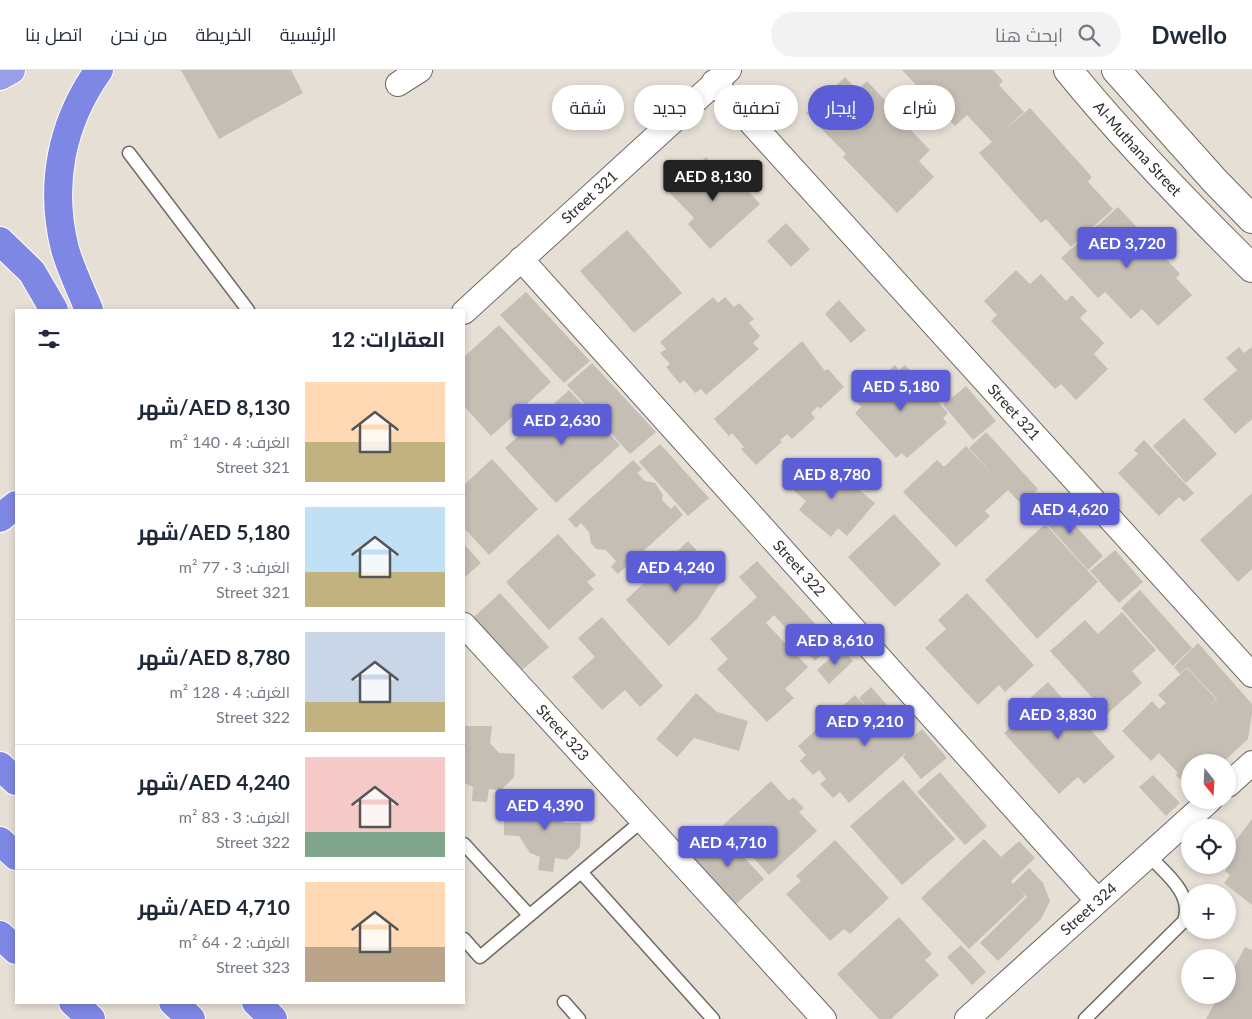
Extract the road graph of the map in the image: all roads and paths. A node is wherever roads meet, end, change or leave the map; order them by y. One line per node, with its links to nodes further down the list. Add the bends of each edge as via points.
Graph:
1 (11, 70): 6 (highway)
2 (99, 70): 15 (highway, via 69,126 57,180 65,250)
3 (420, 70): 8 (street)
4 (1068, 70): 13 (street, Al-Muthana Street, via 1184,202)
5 (1116, 70): 10 (street)
6 (0, 76)
7 (722, 76): 12 (street, Street 321); 21 (street, Street 321)
8 (398, 84)
9 (129, 153): 16 (lane)
10 (1252, 218)
11 (0, 241): 14 (highway, via 32,272)
12 (522, 260): 17 (street, Street 321); 33 (street, Street 322)
13 (1252, 268)
14 (53, 309)
15 (89, 309)
16 (247, 309)
17 (465, 311)
18 (15, 506): 19 (highway)
19 (0, 518)
20 (465, 626): 27 (street, Street 323)
21 (1252, 675)
22 (1252, 763): 24 (street)
23 (0, 766): 25 (highway)
24 (1236, 778)
25 (15, 780)
26 (1200, 809): 31 (street, Street 324)
27 (643, 820): 32 (lane); 49 (street, Street 323)
28 (0, 841): 30 (highway)
29 (465, 845): 34 (lane)
30 (15, 855)
31 (1148, 855): 33 (street, Street 324); 51 (lane, via 1185,898 1184,921)
32 (581, 872): 34 (lane); 48 (lane)
33 (1097, 900): 50 (street, Street 324)
34 (529, 915): 36 (lane, via 480,957)
35 (0, 935): 37 (highway)
36 (465, 940)
37 (15, 949)
38 (564, 1002): 47 (lane)
39 (75, 1004): 43 (highway)
40 (175, 1004): 44 (highway)
41 (258, 1004): 45 (highway)
42 (272, 1004): 46 (highway)
43 (91, 1019)
44 (191, 1019)
45 (273, 1019)
46 (284, 1019)
47 (579, 1019)
48 (713, 1019)
49 (824, 1019)
50 (967, 1019)
51 (1085, 1019)

